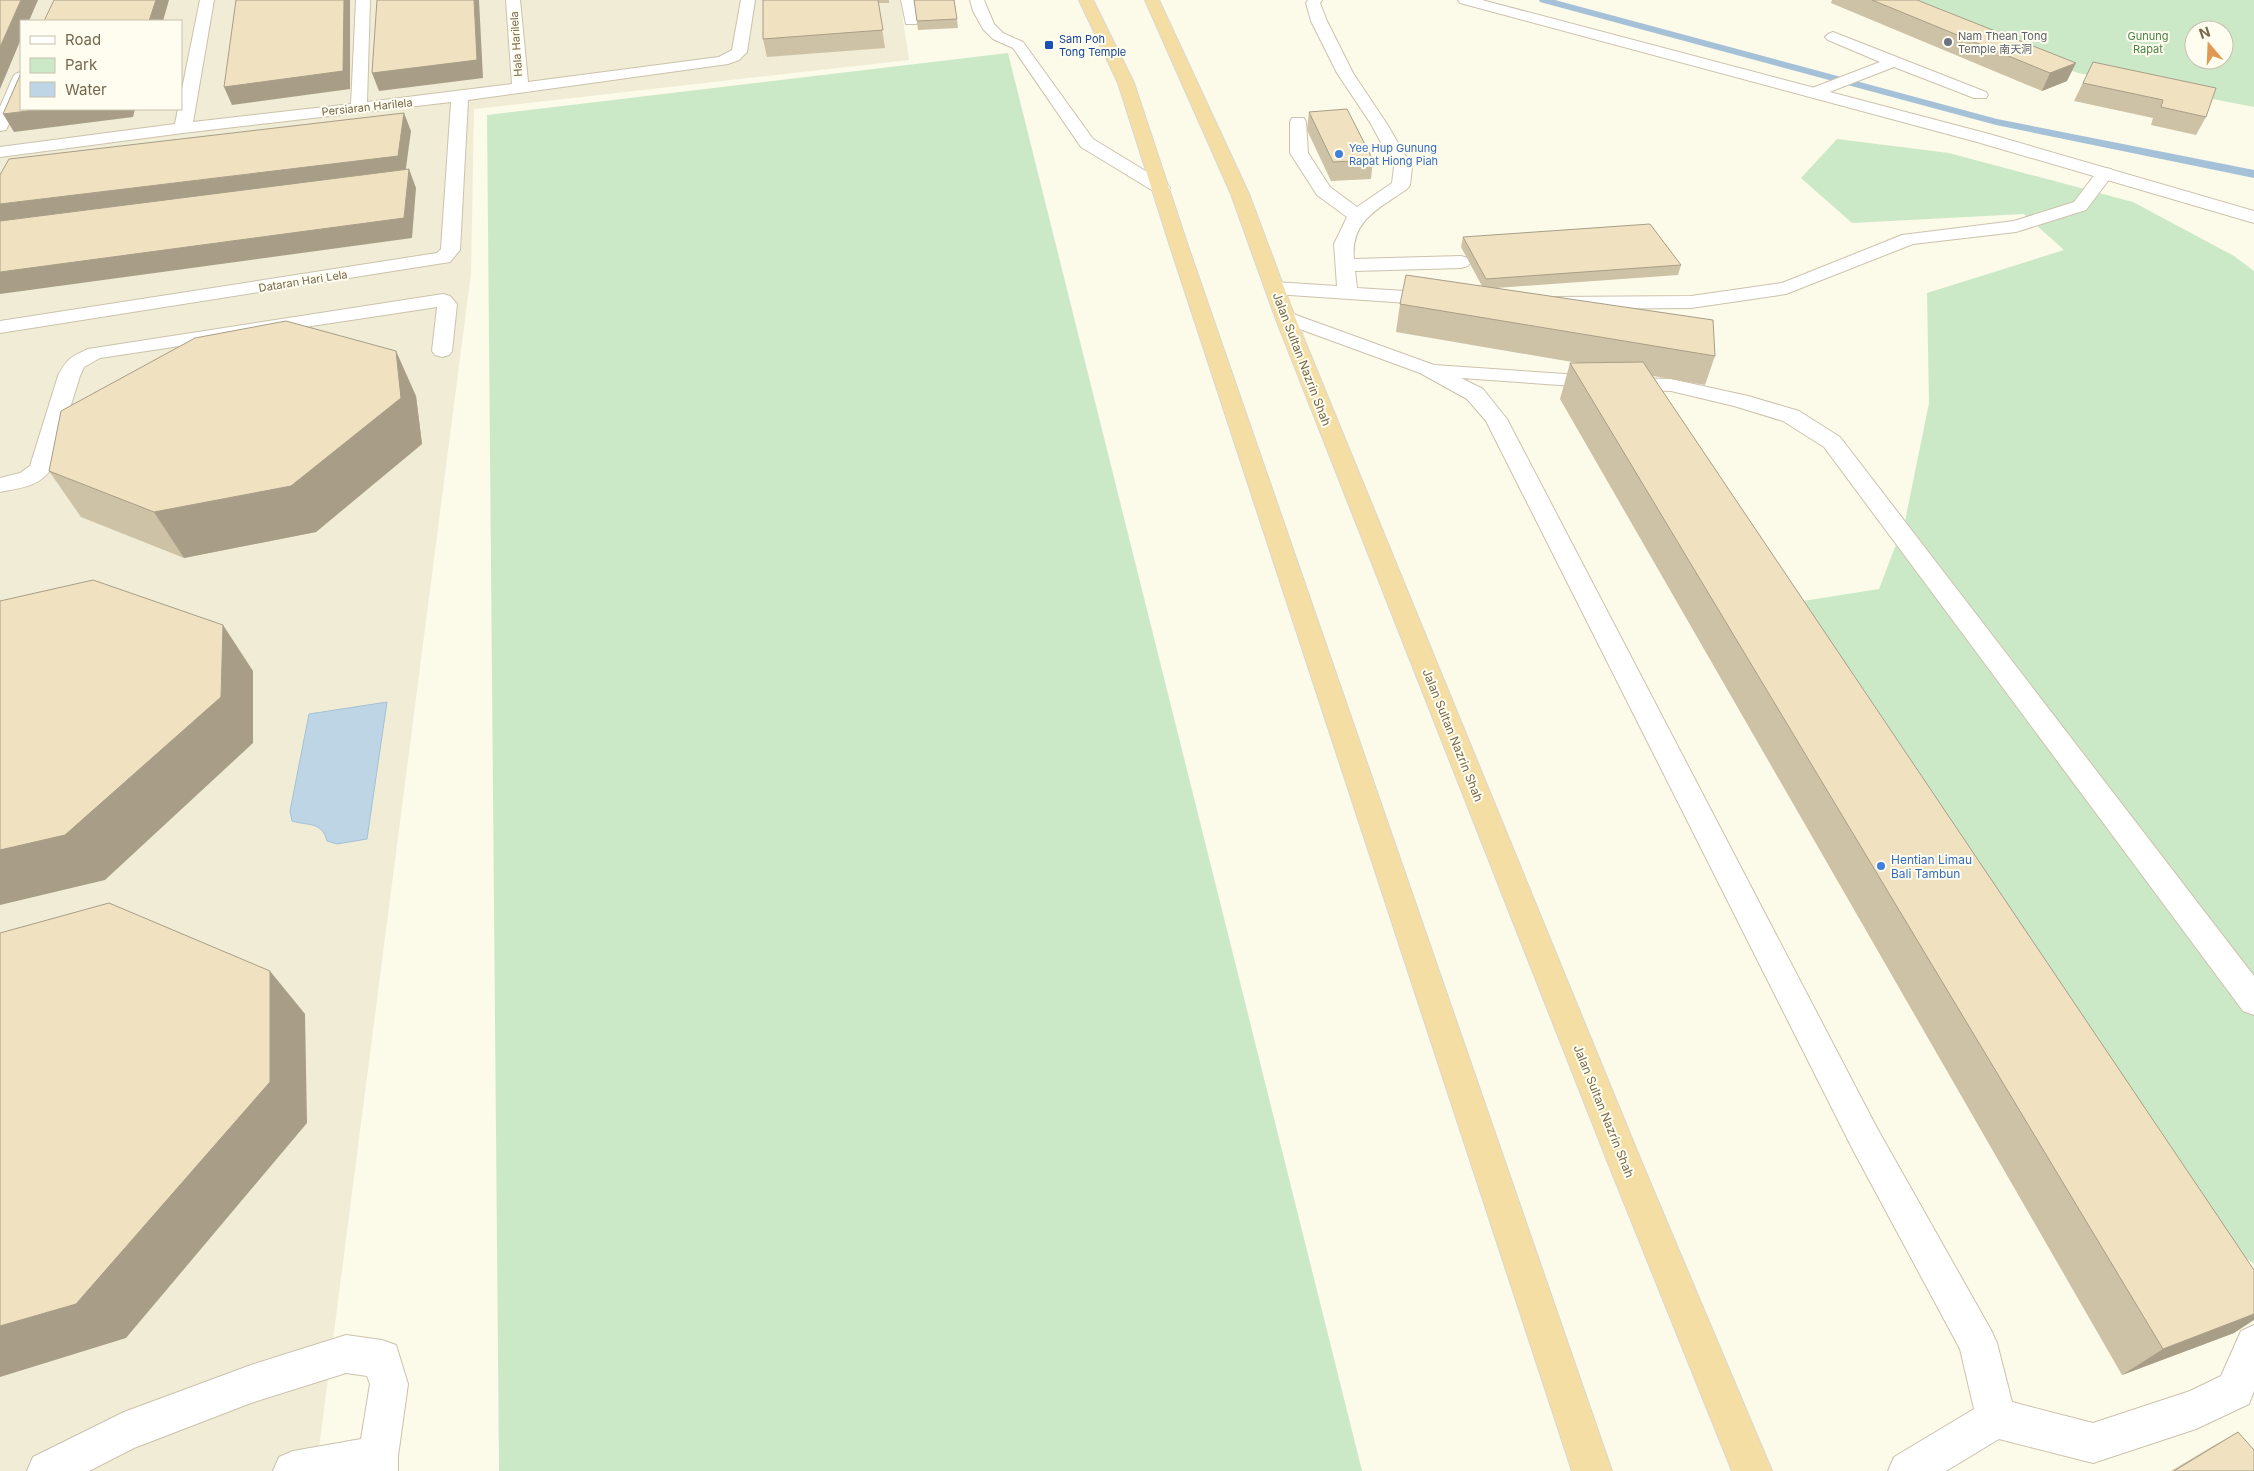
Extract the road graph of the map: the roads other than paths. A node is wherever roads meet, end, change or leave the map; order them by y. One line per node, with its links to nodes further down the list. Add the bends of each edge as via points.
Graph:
1 (207, 0): 22 (street)
2 (363, 0): 19 (street)
3 (513, 0): 15 (street, Hala Harilela)
4 (748, 0): 15 (street, Persiaran Harilela, via 739,52 733,57)
5 (908, 0): 11 (street)
6 (977, 0): 25 (street, via 988,26 998,36 1018,45 1087,143)
7 (1086, 0): 25 (highway, via 1126,83)
8 (1152, 0): 30 (highway, Jalan Sultan Nazrin Shah, via 1236,186)
9 (1315, 0): 26 (street, via 1312,3 1319,22 1345,73 1403,167 1402,185)
10 (1465, 0): 16 (street)
11 (911, 21)
12 (1834, 37): 13 (street)
13 (1894, 62): 16 (street); 17 (street)
14 (20, 79): 21 (street)
15 (520, 89): 18 (street, Persiaran Harilela)
16 (1813, 93): 24 (street)
17 (1980, 95)
18 (460, 96): 19 (street, Persiaran Harilela); 35 (street, Dataran Hari Lela, via 450,250 443,258)
19 (360, 108): 22 (street, Persiaran Harilela)
20 (1298, 122): 26 (street, via 1299,153 1308,168 1323,191)
21 (0, 126)
22 (183, 128): 23 (street, Persiaran Harilela)
23 (0, 152)
24 (2105, 173): 27 (street); 33 (street, via 2080,206 2016,226 1909,239 1786,288 1691,302)
25 (1161, 188): 47 (highway)
26 (1357, 216): 29 (street, via 1343,244)
27 (2254, 217)
28 (1461, 262): 29 (street)
29 (1345, 265): 31 (street)
30 (1275, 288): 31 (street); 34 (highway, Jalan Sultan Nazrin Shah)
31 (1348, 293): 32 (street)
32 (1455, 300)
33 (1534, 303)
34 (1285, 318): 37 (street); 48 (highway, Jalan Sultan Nazrin Shah)
35 (0, 327)
36 (442, 351): 40 (street, via 447,304 443,300 95,353 76,363 69,376 40,469 28,479)
37 (1426, 370): 38 (street); 43 (street, via 1475,394 1496,419 1865,1139 1978,1343)
38 (1624, 384): 39 (street, via 1650,397); 41 (street, via 1671,386 1740,401 1791,416 1832,442)
39 (1656, 405)
40 (0, 485)
41 (2254, 1001)
42 (2254, 1344): 43 (street, via 2236,1390 2196,1409 2093,1443)
43 (1996, 1418): 49 (street)
44 (378, 1464): 45 (street, via 389,1384 382,1359 346,1354 250,1384 124,1432); 46 (street)
45 (46, 1471)
46 (294, 1471)
47 (1592, 1471)
48 (1752, 1471)
49 (1908, 1471)

